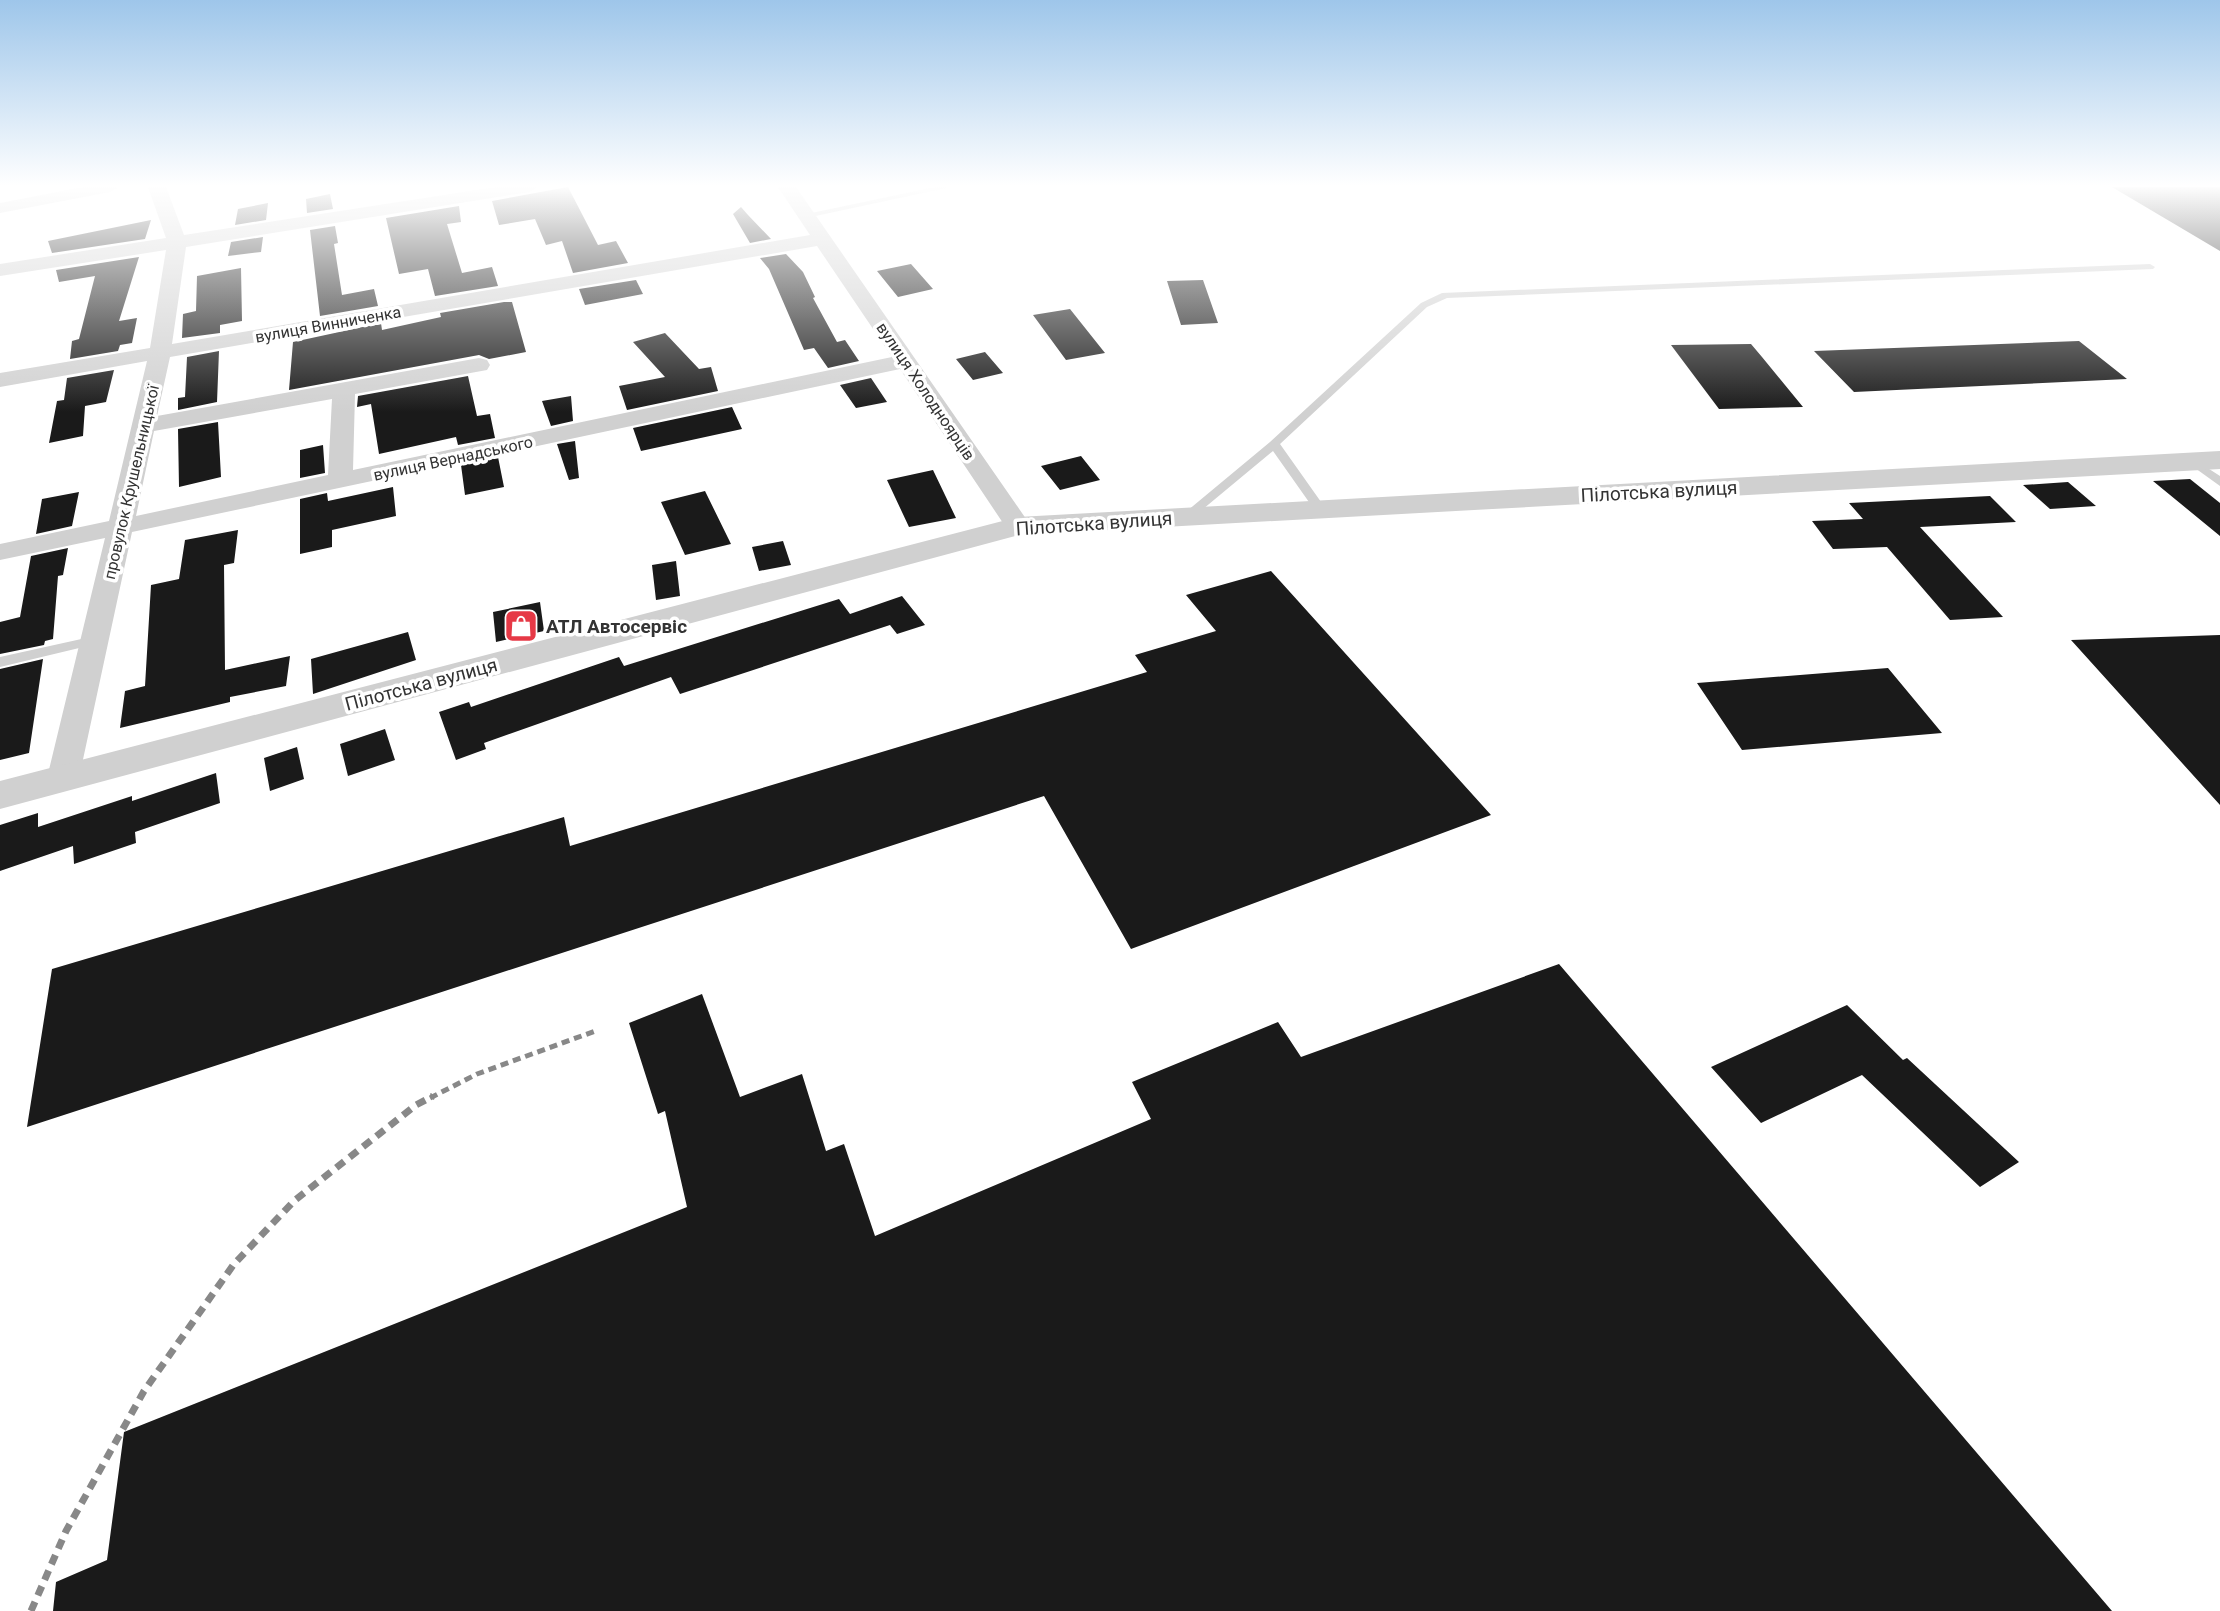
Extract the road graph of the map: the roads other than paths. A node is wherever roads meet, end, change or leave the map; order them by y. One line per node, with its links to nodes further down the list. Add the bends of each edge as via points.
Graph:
1 (49, 262): 6 (street)
2 (174, 262): 7 (street, провулок Крушельницької)
3 (687, 262): 7 (street, вулиця Винниченка)
4 (838, 262): 8 (street, вулиця Холодноярців)
5 (2150, 267): 13 (lane, via 1445,295 1424,305)
6 (0, 270)
7 (160, 353): 10 (street, вулиця Винниченка); 12 (street, провулок Крушельницької)
8 (906, 361): 15 (street, вулиця Вернадського); 19 (street, вулиця Холодноярців)
9 (479, 365): 11 (street)
10 (0, 380)
11 (344, 391): 12 (street); 15 (street)
12 (144, 426): 20 (street, провулок Крушельницької)
13 (1274, 444): 17 (lane); 18 (lane)
14 (2206, 461): 16 (lane); 17 (street, Пілотська вулиця)
15 (340, 482): 20 (street, вулиця Вернадського)
16 (2220, 482)
17 (1320, 509): 18 (street, Пілотська вулиця)
18 (1187, 516): 19 (street, Пілотська вулиця)
19 (1018, 526): 24 (street, Пілотська вулиця)
20 (119, 527): 21 (street, вулиця Вернадського); 22 (street, провулок Крушельницької)
21 (0, 552)
22 (95, 640): 23 (lane); 24 (street, провулок Крушельницької)
23 (0, 662)
24 (63, 778): 25 (street, Пілотська вулиця)
25 (0, 795)

